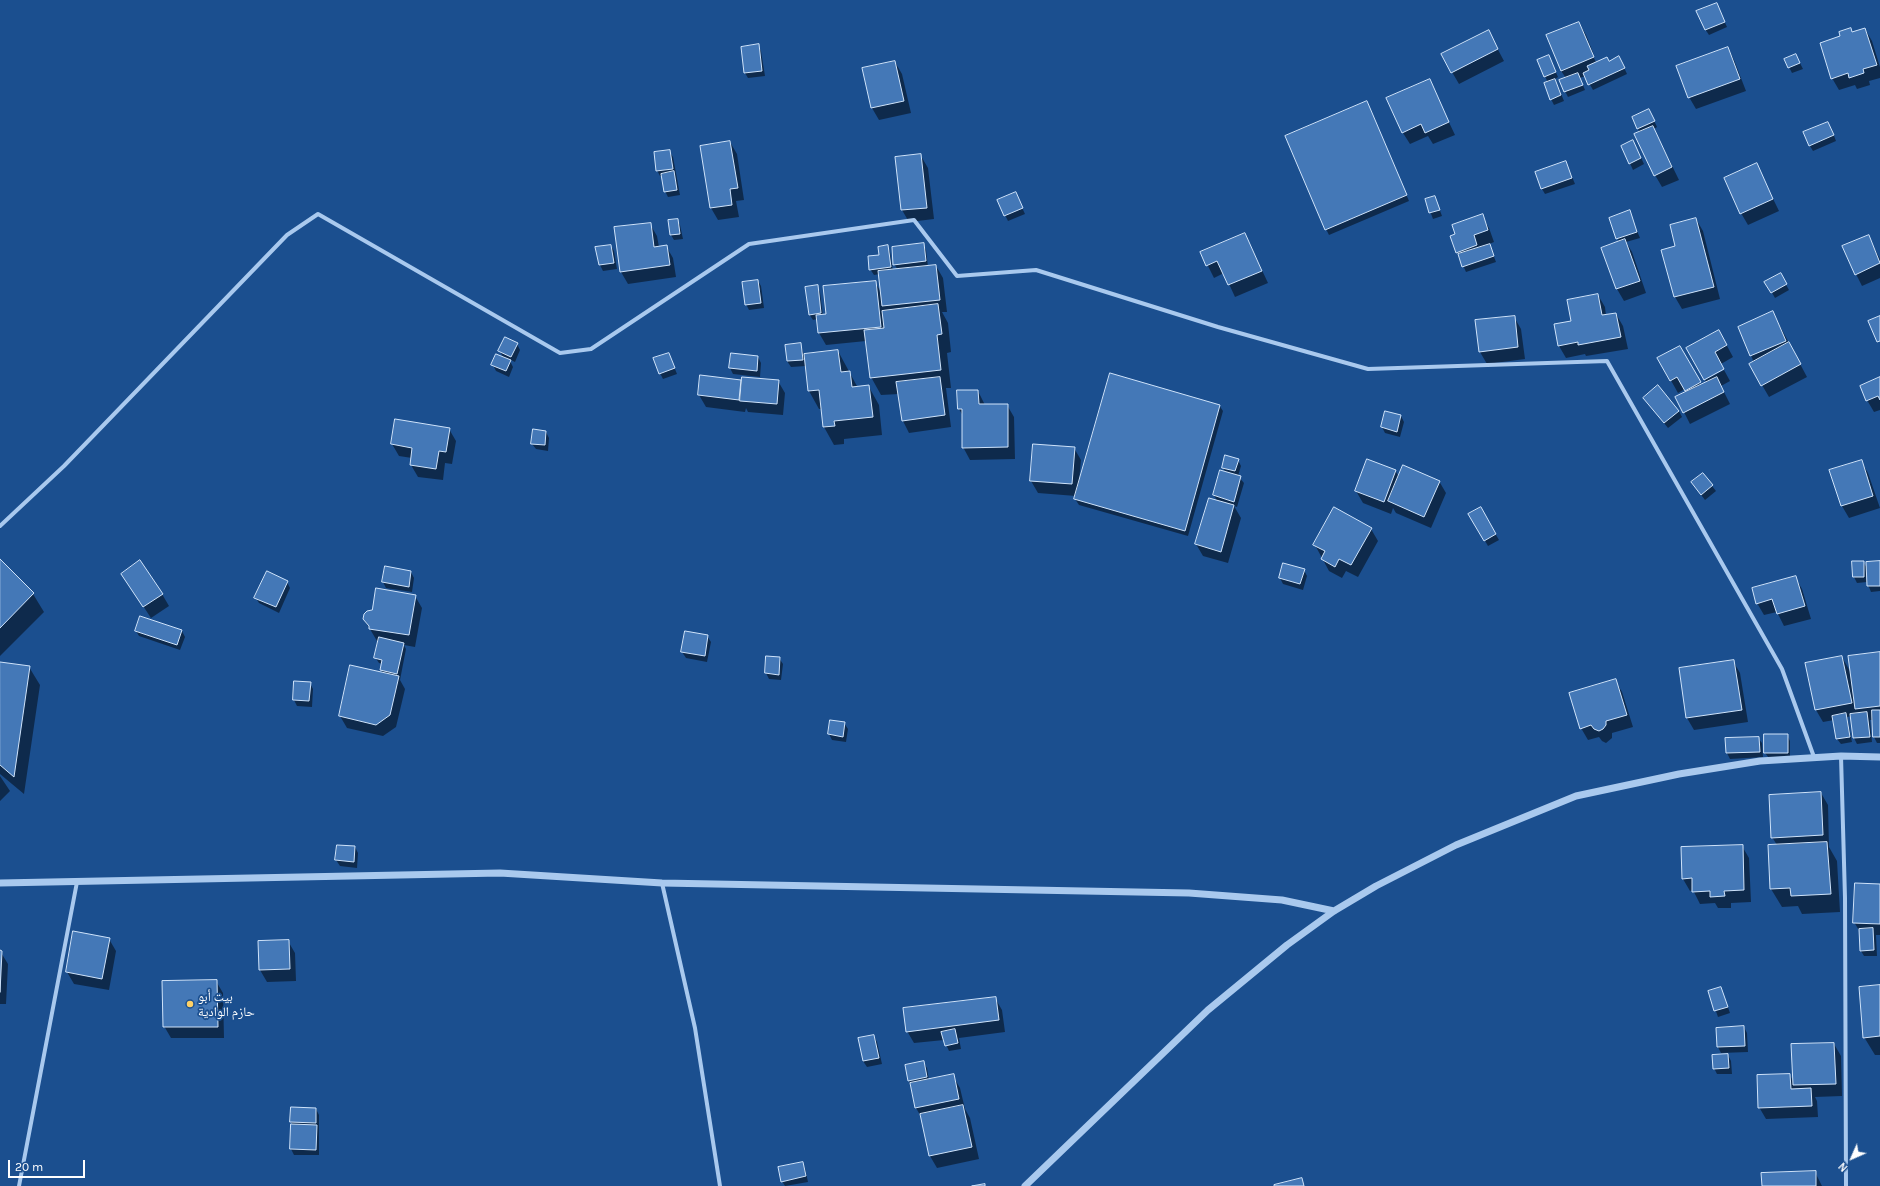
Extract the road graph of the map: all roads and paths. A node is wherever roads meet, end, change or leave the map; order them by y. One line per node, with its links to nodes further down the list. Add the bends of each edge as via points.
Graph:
1 (0, 526): 4 (street, via 64,466 287,235 318,214 560,353 591,349 749,244 914,220 957,276 1036,270 1218,327 1368,369 1607,361 1782,669)
2 (1841, 756): 3 (street); 4 (street); 12 (street, via 1845,898)
3 (1880, 757)
4 (1814, 758): 8 (street, via 1760,761 1679,774 1576,796 1456,845 1376,886)
5 (77, 882): 6 (street); 7 (street, via 500,873); 9 (street)
6 (0, 883)
7 (662, 883): 8 (street, via 1189,893 1282,900); 10 (street, via 695,1028)
8 (1334, 911): 11 (street, via 1287,945 1208,1010)
9 (19, 1186)
10 (720, 1186)
11 (1026, 1186)
12 (1846, 1186)

